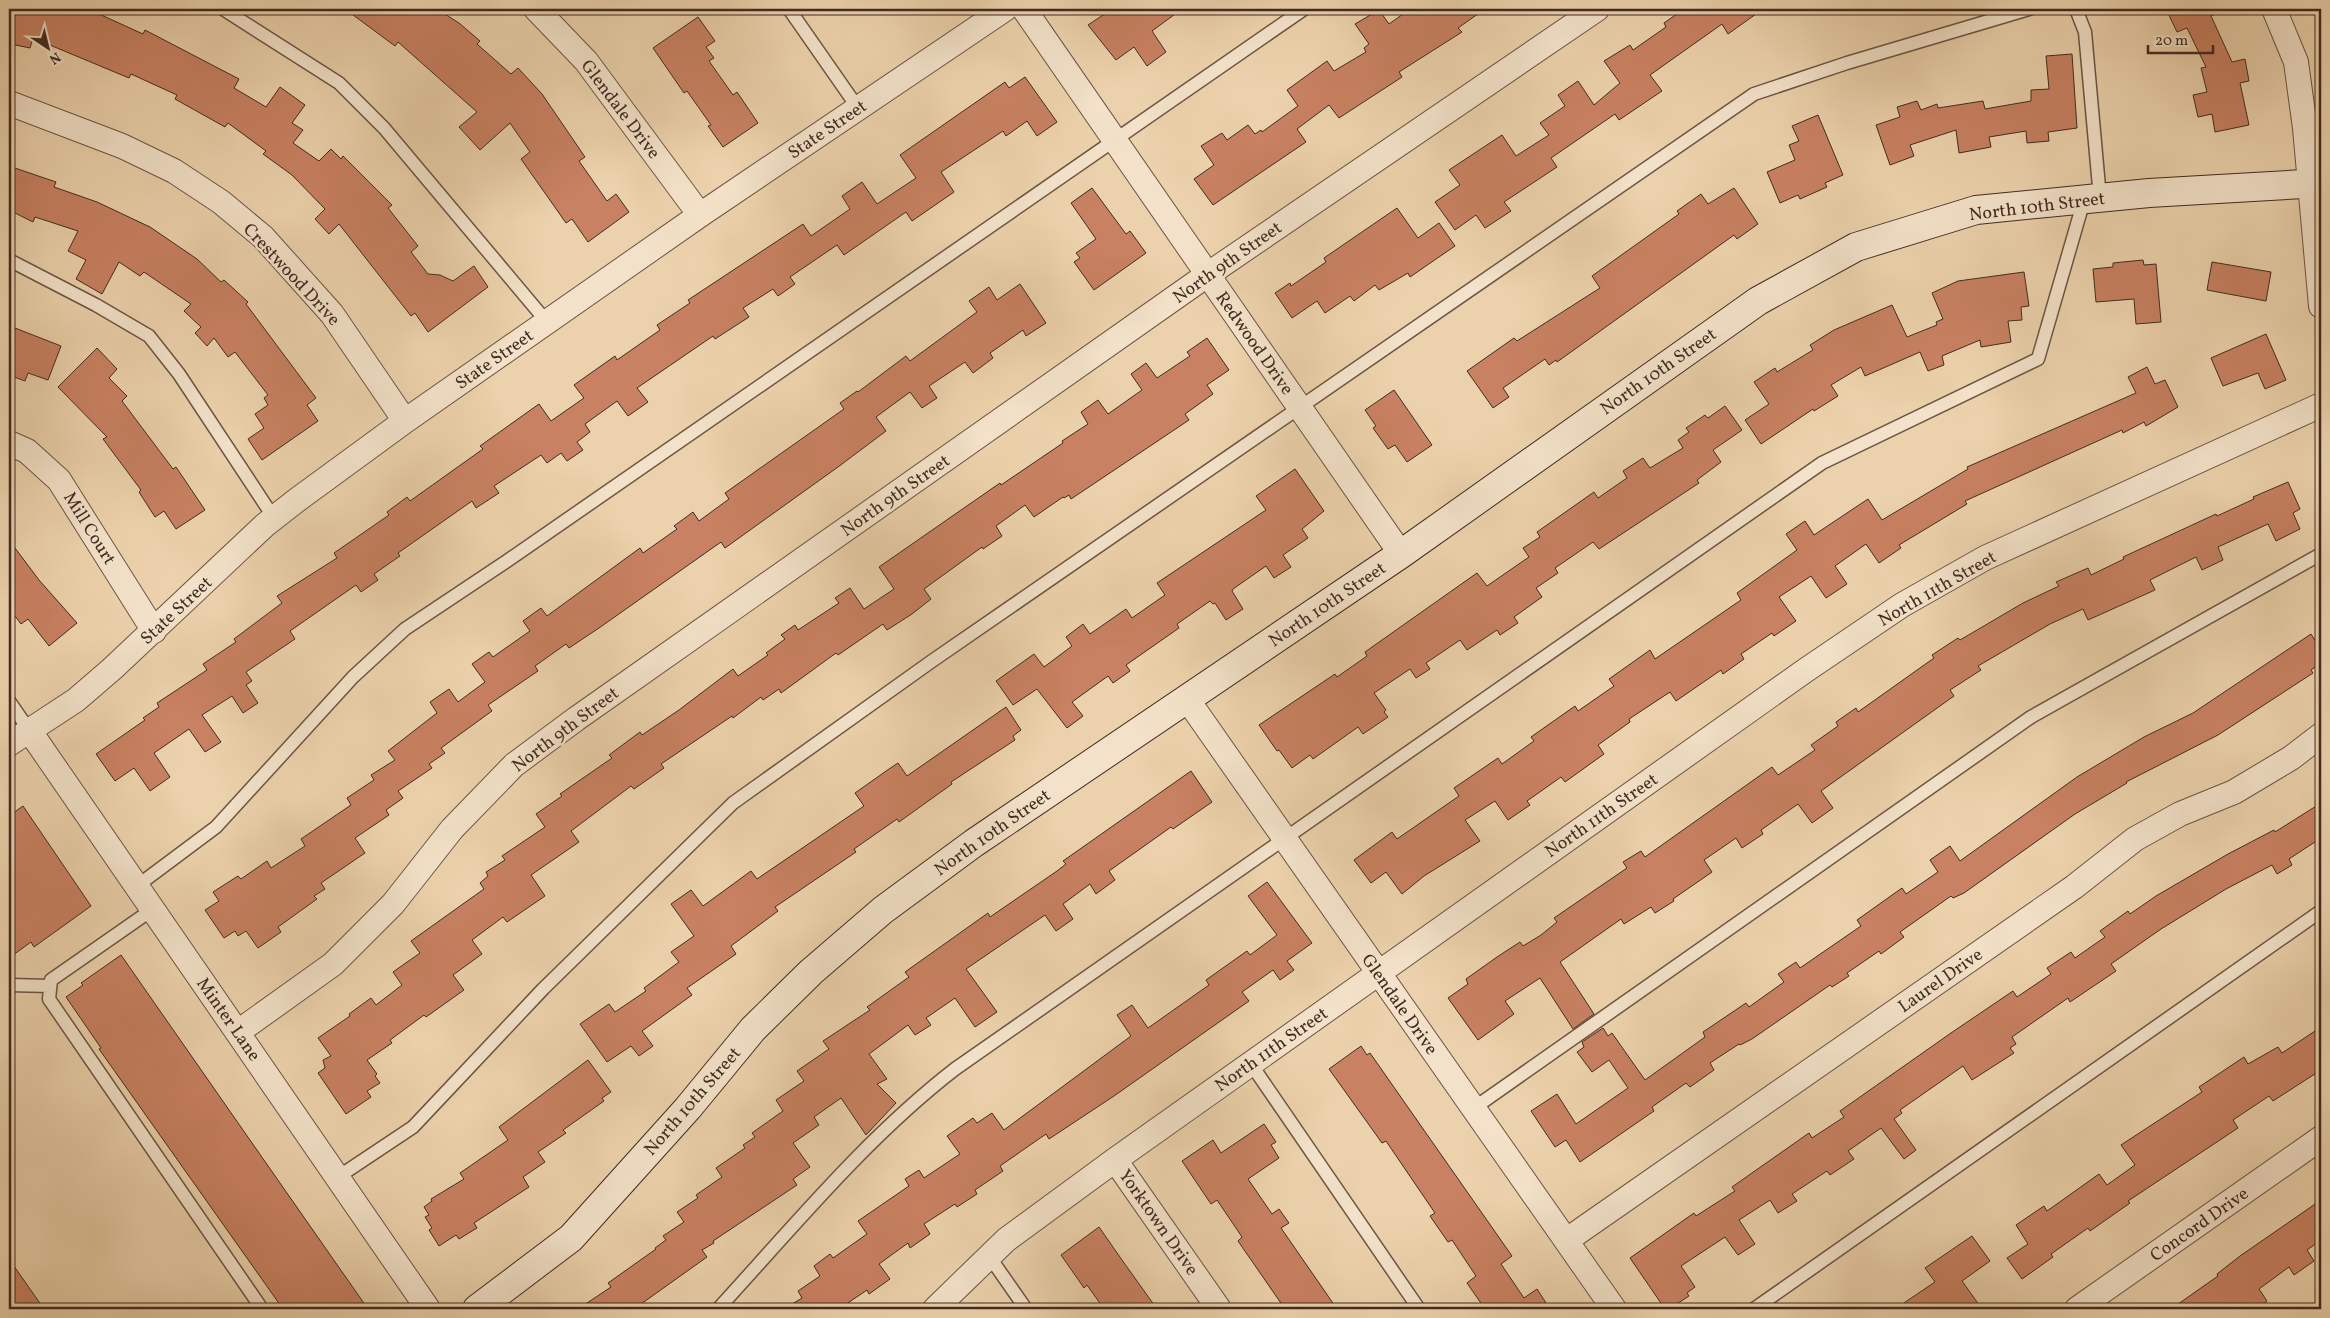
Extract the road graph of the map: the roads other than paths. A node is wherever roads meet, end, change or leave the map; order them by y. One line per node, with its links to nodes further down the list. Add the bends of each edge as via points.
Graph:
1 (223, 9): 20 (lane, via 339,83 384,128)
2 (536, 9): 16 (street, Glendale Drive, via 586,60)
3 (788, 9): 12 (lane)
4 (1005, 9): 12 (street, State Street)
5 (1024, 9): 13 (street, Redwood Drive)
6 (1304, 9): 13 (lane)
7 (1597, 9): 18 (street, North 9th Street)
8 (2029, 9): 22 (lane, via 1754,94)
9 (2076, 9): 15 (lane, via 2084,32)
10 (2274, 9): 14 (street, via 2296,62)
11 (9, 102): 23 (street, Crestwood Drive, via 122,146 174,171 221,202 263,237 332,314)
12 (858, 108): 16 (street, State Street)
13 (1114, 140): 18 (street, Redwood Drive); 35 (lane, via 405,629 353,677 216,827)
14 (2315, 184): 15 (main road, North 10th Street); 19 (street)
15 (2092, 199): 26 (main road, North 10th Street, via 1976,210 1856,247 1758,301); 34 (lane, via 2038,359 1822,463)
16 (700, 215): 20 (street, State Street)
17 (9, 260): 25 (lane, via 148,336 179,374)
18 (1207, 275): 22 (street, Redwood Drive); 41 (street, North 9th Street, via 514,765 452,829 393,904 333,964)
19 (2321, 306)
20 (546, 322): 23 (street, State Street)
21 (2321, 405): 38 (street, North 11th Street, via 1985,558 1902,605)
22 (1300, 408): 26 (street, Redwood Drive); 46 (lane, via 932,661 733,803 543,989 413,1127)
23 (404, 421): 25 (street, State Street)
24 (9, 443): 28 (street, Mill Court, via 26,451 60,480)
25 (274, 518): 28 (street, State Street)
26 (1401, 554): 29 (main road, North 10th Street)
27 (2321, 554): 43 (lane, via 2031,717)
28 (154, 631): 31 (street, State Street, via 76,700)
29 (1186, 699): 34 (street, Glendale Drive); 51 (main road, North 10th Street, via 974,843 883,910 826,959 753,1029 682,1115 571,1238)
30 (9, 701): 31 (lane)
31 (29, 730): 33 (street, State Street); 35 (street, Minter Lane)
32 (2321, 735): 47 (street, Laurel Drive, via 2291,758 2234,792 2180,814 2135,839 2066,892)
33 (9, 744)
34 (1285, 840): 38 (street, Glendale Drive); 52 (lane, via 955,1069 913,1102 868,1146)
35 (137, 886): 36 (street, Minter Lane)
36 (152, 909): 40 (lane, via 51,980); 41 (street, Minter Lane)
37 (2321, 911): 58 (lane)
38 (1378, 973): 42 (street, North 11th Street); 43 (street, Glendale Drive)
39 (9, 985): 40 (lane)
40 (50, 986): 49 (lane, via 48,999)
41 (238, 1032): 46 (street, Minter Lane)
42 (1251, 1064): 45 (street, North 11th Street); 56 (lane)
43 (1474, 1108): 47 (street, Glendale Drive)
44 (2321, 1138): 59 (street, Concord Drive)
45 (1116, 1160): 48 (street, North 11th Street, via 1006,1240); 55 (street, Yorktown Drive)
46 (338, 1177): 50 (street, Minter Lane)
47 (1567, 1240): 57 (street, Glendale Drive)
48 (989, 1256): 53 (street, North 11th Street); 54 (lane)
49 (262, 1309)
50 (428, 1309)
51 (477, 1309)
52 (718, 1309)
53 (935, 1309)
54 (1026, 1309)
55 (1219, 1309)
56 (1419, 1309)
57 (1614, 1309)
58 (1754, 1309)
59 (2077, 1309)

